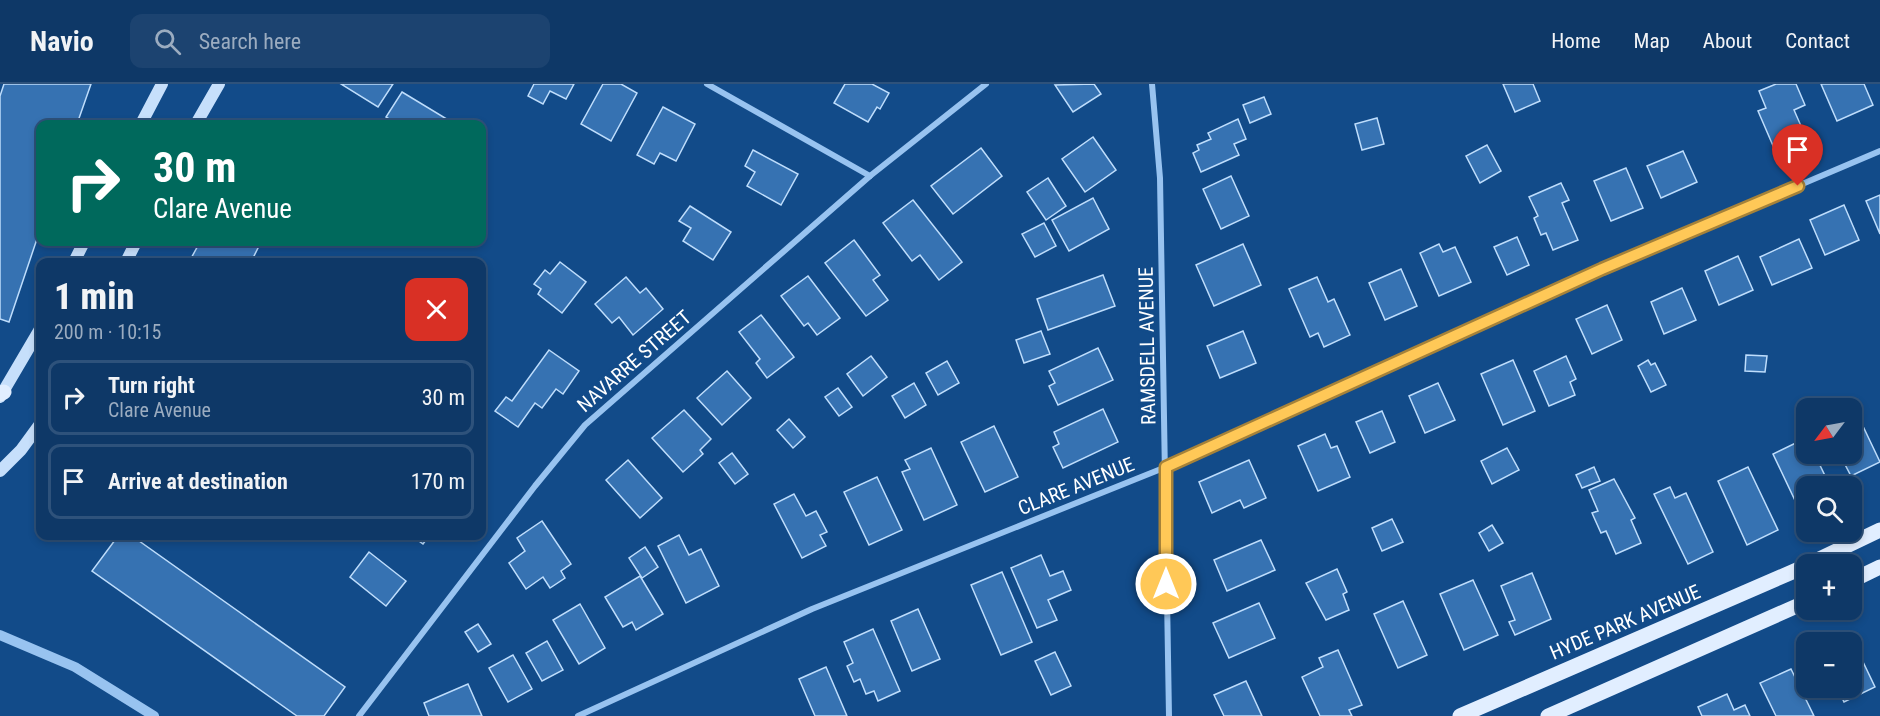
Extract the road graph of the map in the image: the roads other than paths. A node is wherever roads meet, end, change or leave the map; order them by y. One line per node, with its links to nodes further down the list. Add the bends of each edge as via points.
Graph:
1 (162, 84): 6 (main road)
2 (219, 84): 7 (main road)
3 (707, 84): 9 (street)
4 (986, 84): 9 (street, NAVARRE STREET)
5 (1152, 84): 13 (street, RAMSDELL AVENUE, via 1160,178)
6 (143, 120)
7 (198, 120)
8 (1880, 151): 13 (street, CLARE AVENUE, via 1602,269)
9 (870, 176): 23 (street, NAVARRE STREET, via 585,425)
10 (36, 336): 11 (main road)
11 (1, 395)
12 (36, 429): 14 (main road)
13 (1166, 467): 24 (street, CLARE AVENUE, via 812,609); 25 (street, RAMSDELL AVENUE)
14 (0, 471)
15 (1880, 530): 16 (main road, HYDE PARK AVENUE)
16 (1831, 554)
17 (1880, 567): 19 (main road)
18 (1796, 570): 26 (main road, HYDE PARK AVENUE)
19 (1862, 576)
20 (1796, 606): 27 (main road)
21 (0, 635): 22 (street, via 75,667)
22 (154, 716)
23 (359, 716)
24 (578, 716)
25 (1170, 716)
26 (1460, 716)
27 (1548, 716)

